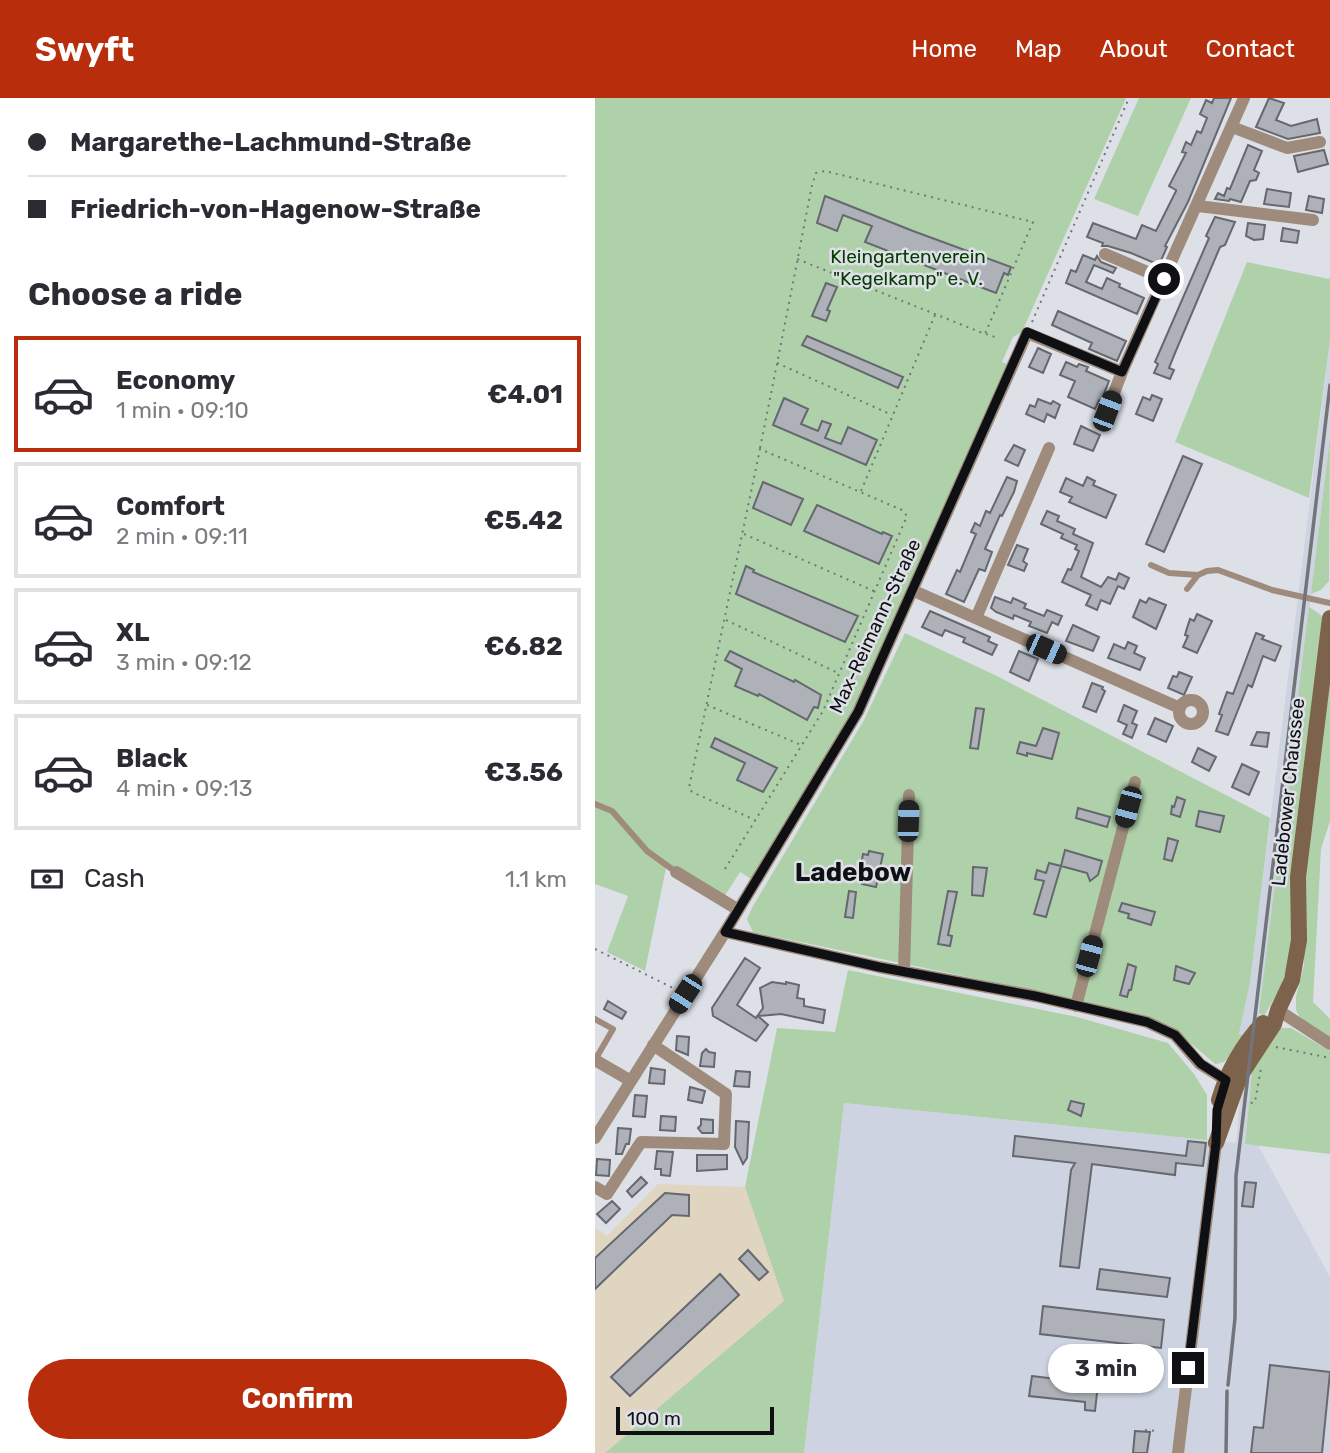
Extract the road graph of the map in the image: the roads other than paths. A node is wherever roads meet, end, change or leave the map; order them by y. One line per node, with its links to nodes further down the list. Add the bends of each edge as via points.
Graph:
1 (1244, 98): 2 (street)
2 (1231, 127): 3 (street, via 1287,148); 4 (street)
3 (1320, 142)
4 (1198, 206): 5 (street); 7 (street)
5 (1313, 220)
6 (1105, 254): 7 (street)
7 (1164, 279): 8 (street)
8 (1122, 372): 9 (street); 14 (street, Max-Reimann-Straße, via 1027,332)
9 (1107, 411)
10 (1049, 448): 16 (street)
11 (1151, 565): 12 (lane, via 1169,573)
12 (1198, 575): 13 (lane); 15 (lane, via 1218,570 1272,590)
13 (1187, 589)
14 (914, 591): 16 (street); 23 (street, Max-Reimann-Straße, via 858,712)
15 (1330, 603)
16 (976, 618): 18 (street)
17 (1330, 618): 27 (street, Ladebower Chaussee, via 1298,877 1299,940 1292,980)
18 (1180, 708)
19 (1135, 782): 26 (street)
20 (909, 796): 25 (street)
21 (595, 804): 22 (lane, via 611,811 647,851)
22 (676, 872): 23 (street)
23 (737, 909): 24 (street, Max-Reimann-Straße)
24 (725, 932): 25 (street); 30 (street, Max-Reimann-Straße)
25 (904, 971): 26 (street)
26 (1076, 1006): 33 (street, via 1147,1022 1175,1035 1201,1064)
27 (1278, 1010): 29 (street); 33 (street, Ladebower Chaussee, via 1252,1036)
28 (595, 1019): 31 (lane, via 613,1029)
29 (1330, 1044)
30 (653, 1045): 32 (street, Max-Reimann-Straße); 36 (street, via 726,1094 724,1144 641,1142 607,1194)
31 (595, 1060): 32 (street)
32 (631, 1081): 34 (street, Max-Reimann-Straße)
33 (1231, 1083): 35 (street); 35 (street, via 1217,1110)
34 (595, 1138)
35 (1216, 1143): 37 (street)
36 (595, 1187)
37 (1178, 1453)

